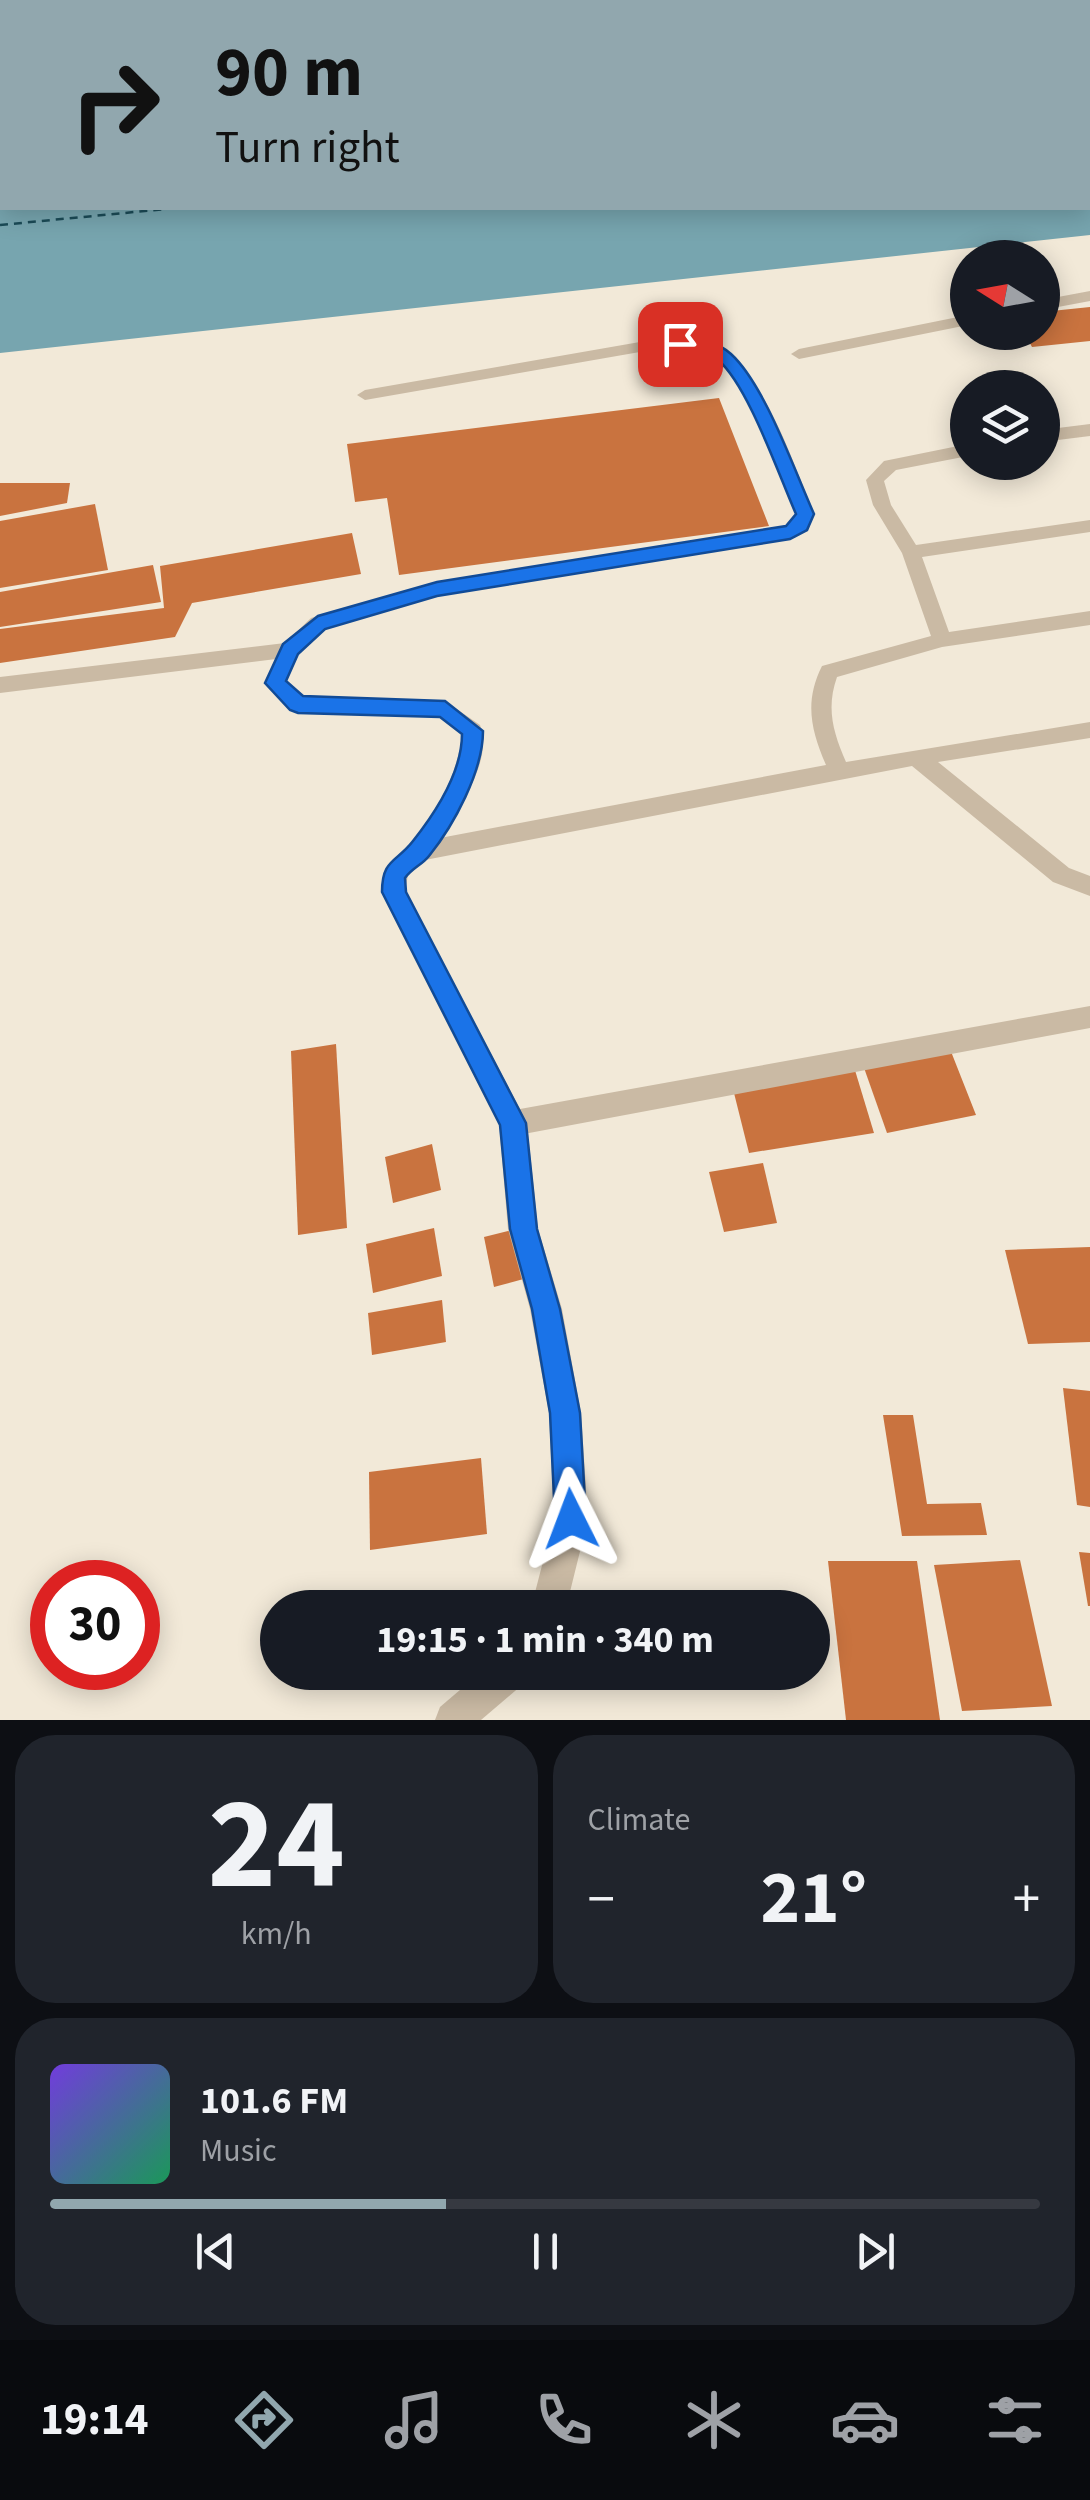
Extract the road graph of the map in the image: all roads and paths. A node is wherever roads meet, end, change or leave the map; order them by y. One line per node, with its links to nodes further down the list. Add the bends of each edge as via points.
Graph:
1 (1090, 296): 2 (lane)
2 (1060, 302)
3 (950, 324): 4 (lane)
4 (798, 354)
5 (364, 395): 13 (lane, via 657,344 703,345 724,356 744,381 805,514 790,532 437,589 318,624)
6 (1090, 430): 7 (lane)
7 (1060, 434)
8 (950, 453): 10 (lane, via 890,465 874,480)
9 (1090, 526): 10 (lane)
10 (910, 552): 12 (lane)
11 (1090, 618): 12 (lane)
12 (942, 640): 17 (lane, via 829,672 818,718)
13 (290, 650): 14 (lane); 18 (lane, via 275,683 298,704 445,709 473,731 463,779)
14 (0, 686)
15 (1090, 730): 16 (lane)
16 (916, 758): 17 (lane); 19 (lane, via 1061,875)
17 (840, 773): 18 (lane)
18 (420, 851): 21 (lane, via 394,876 394,892)
19 (1090, 886)
20 (1090, 1016): 21 (lane)
21 (513, 1123): 22 (street, via 523,1229 565,1413 571,1519)
22 (553, 1590)
23 (489, 1690): 24 (street)
24 (453, 1720)

